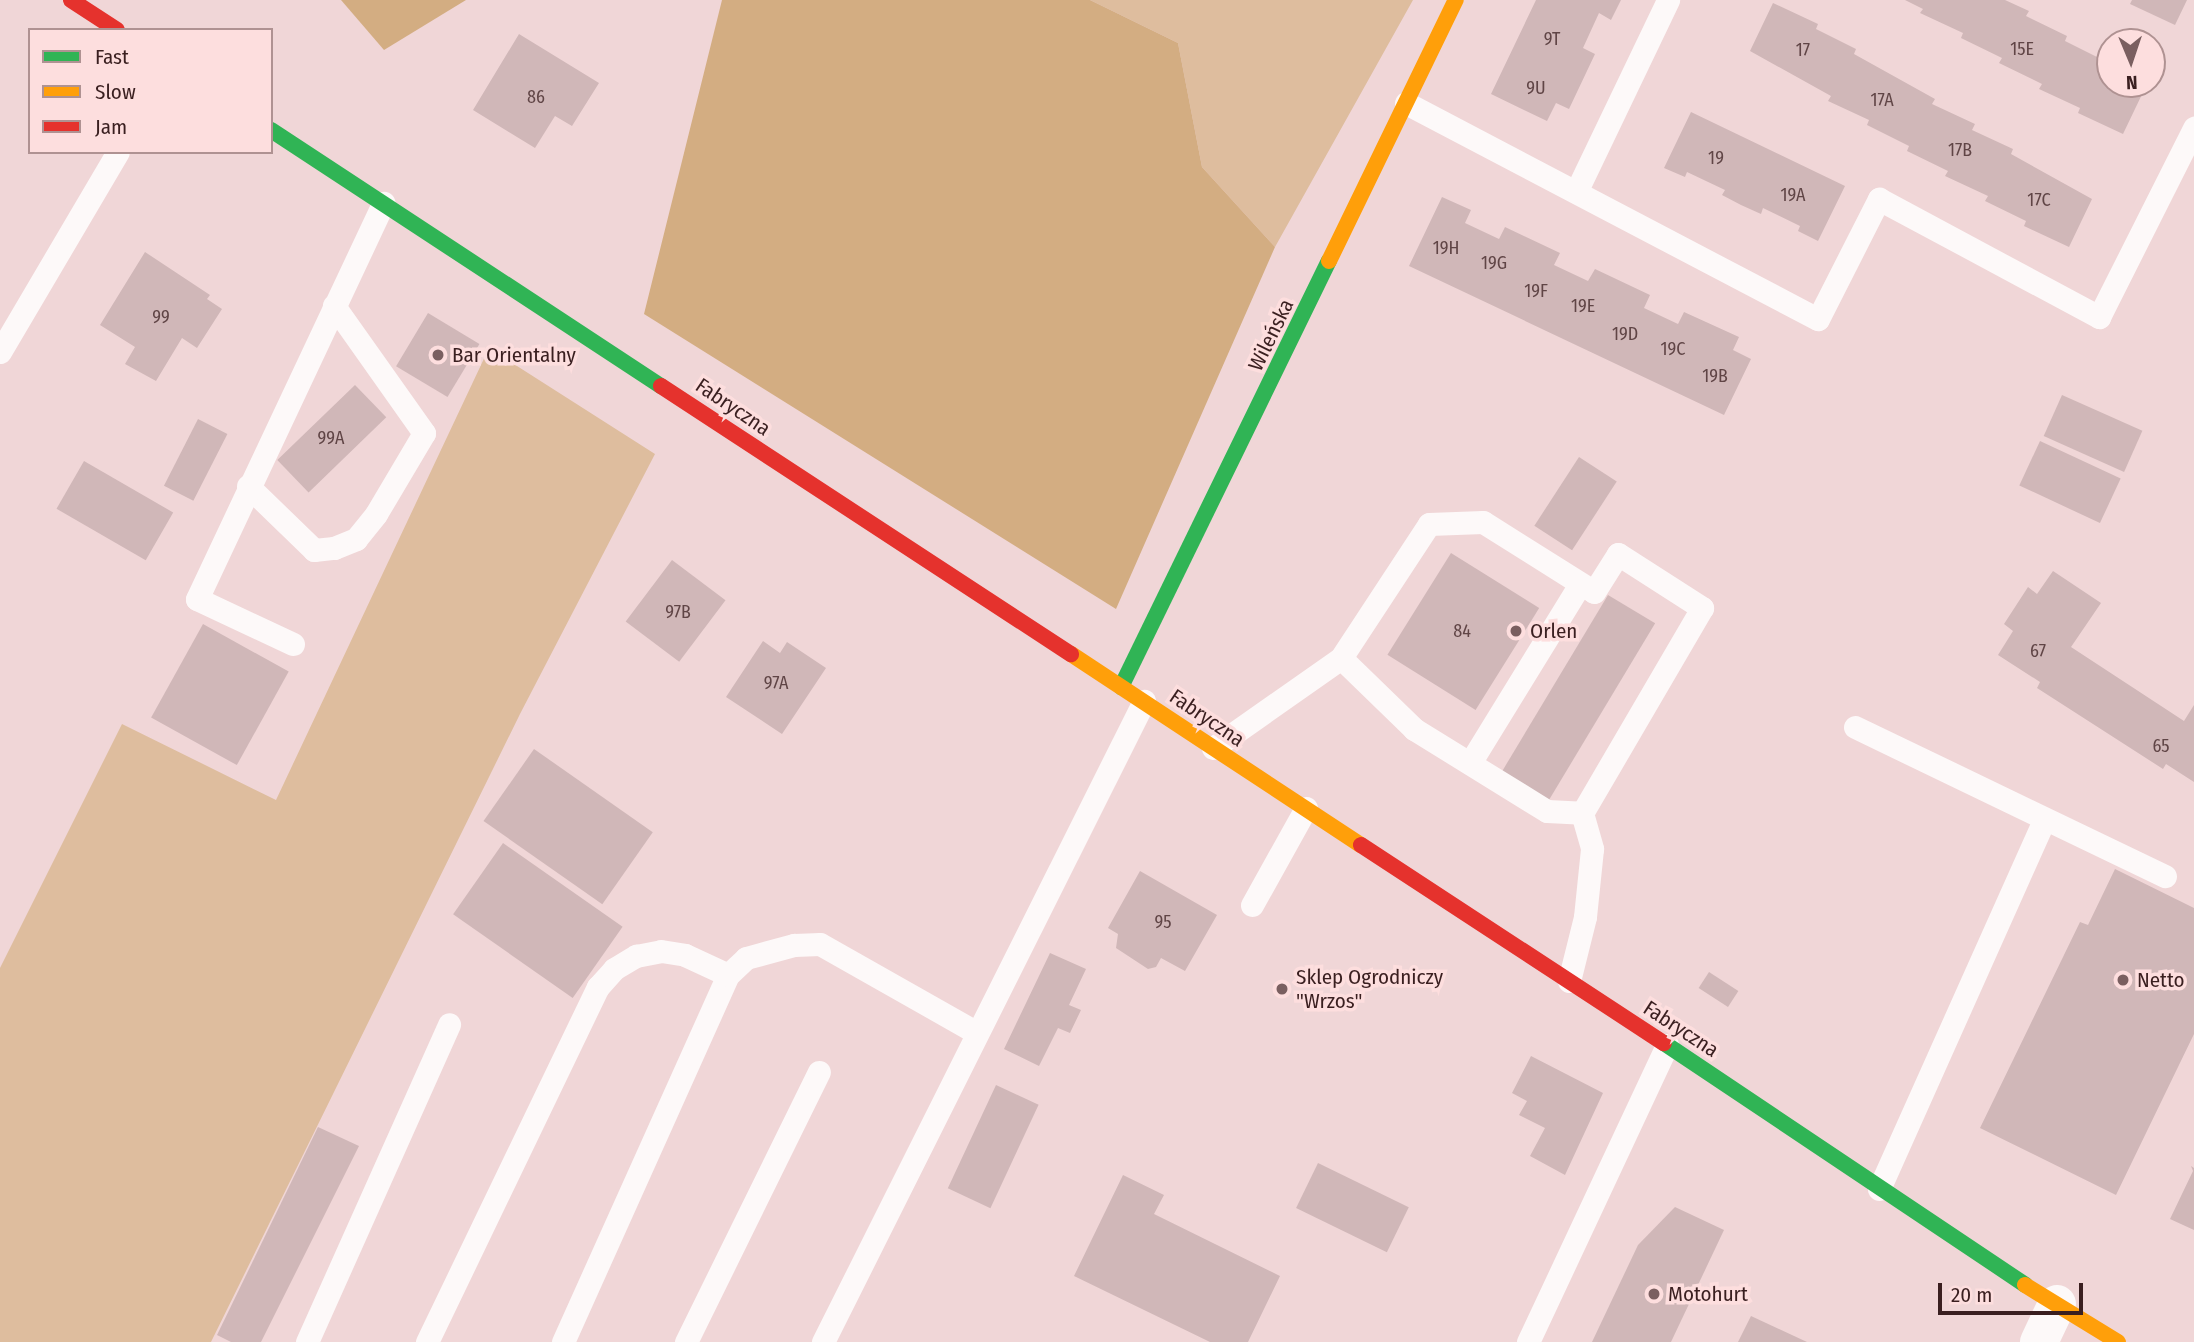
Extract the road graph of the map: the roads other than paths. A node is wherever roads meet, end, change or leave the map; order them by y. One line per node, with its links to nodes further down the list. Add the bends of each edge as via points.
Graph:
1 (71, 0): 4 (street)
2 (1456, 0): 5 (street, Wileńska)
3 (1668, 0): 9 (lane)
4 (114, 28)
5 (1406, 103): 9 (lane); 17 (street, Wileńska)
6 (2194, 128): 9 (lane, via 2099,317 1879,199 1818,319)
7 (273, 131): 10 (street, Fabryczna)
8 (117, 154): 12 (lane)
9 (1577, 190)
10 (383, 203): 11 (lane); 17 (street, Fabryczna)
11 (334, 306): 13 (lane); 13 (lane, via 424,433 376,514 356,539 334,548 314,550)
12 (0, 352)
13 (247, 486): 15 (lane, via 197,599)
14 (1580, 584): 16 (lane, via 1483,522 1429,524); 21 (lane); 23 (lane, via 1594,592 1618,554 1702,608)
15 (293, 644)
16 (1341, 658): 20 (lane); 21 (lane, via 1414,729)
17 (1121, 687): 18 (street, Fabryczna)
18 (1143, 701): 20 (street, Fabryczna); 30 (lane)
19 (1855, 727): 24 (lane)
20 (1213, 748): 22 (street, Fabryczna)
21 (1470, 763): 23 (lane, via 1547,811)
22 (1306, 808): 26 (lane); 28 (street, Fabryczna)
23 (1581, 813): 28 (lane, via 1592,849 1585,917)
24 (2044, 820): 25 (lane); 33 (lane)
25 (2165, 877)
26 (1252, 905)
27 (728, 975): 30 (lane, via 746,958 769,950 820,944); 36 (lane, via 685,955 661,951 636,956 614,969 598,987); 37 (lane)
28 (1569, 981): 31 (street, Fabryczna)
29 (449, 1024): 35 (lane)
30 (977, 1034): 39 (lane)
31 (1667, 1045): 33 (street, Fabryczna); 40 (lane)
32 (819, 1072): 38 (lane)
33 (1879, 1189): 34 (street, Fabryczna)
34 (2057, 1304): 41 (street); 42 (street, Fabryczna)
35 (307, 1342)
36 (428, 1342)
37 (563, 1342)
38 (686, 1342)
39 (823, 1342)
40 (1528, 1342)
41 (2039, 1342)
42 (2118, 1342)

